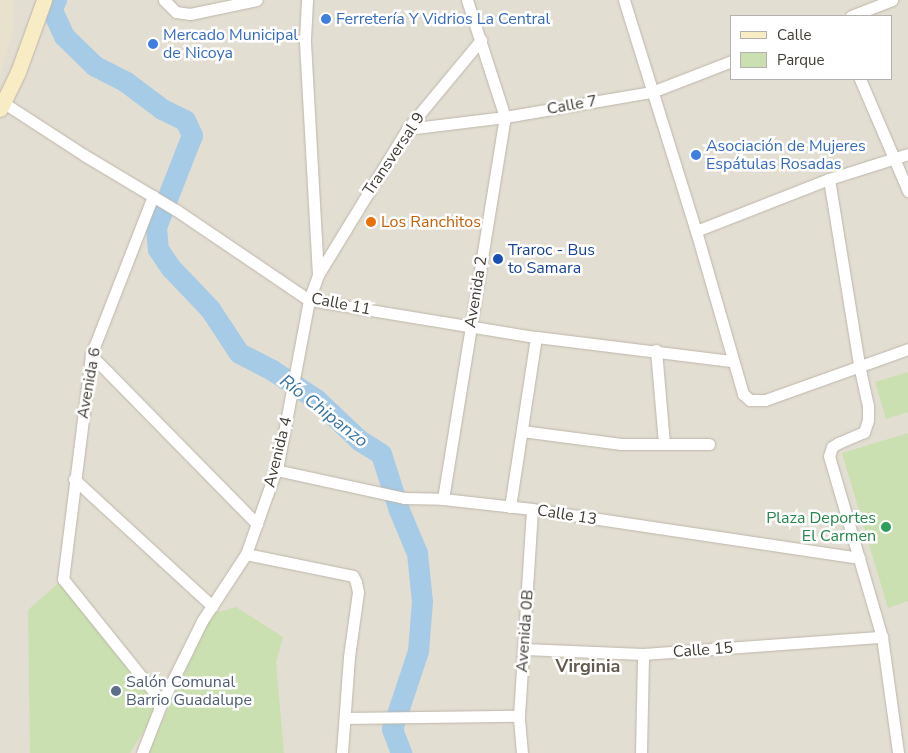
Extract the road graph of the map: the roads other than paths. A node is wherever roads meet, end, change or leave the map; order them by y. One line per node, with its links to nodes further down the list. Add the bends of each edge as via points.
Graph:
1 (44, 0): 13 (main road)
2 (164, 0): 3 (street, via 176,12 190,14)
3 (257, 0)
4 (307, 0): 22 (street, Avenida 4, via 306,56)
5 (467, 0): 9 (street, Avenida 2)
6 (624, 0): 12 (street)
7 (892, 0): 8 (street)
8 (853, 15)
9 (481, 40): 14 (street, Avenida 2); 15 (street, Transversal 9)
10 (730, 62): 12 (street, Calle 7)
11 (860, 80): 17 (street)
12 (652, 92): 14 (street, Calle 7); 21 (street)
13 (2, 106): 20 (street, Calle 11)
14 (505, 117): 15 (street, Calle 7); 24 (street, Avenida 2)
15 (407, 129): 22 (street, Transversal 9)
16 (908, 154): 17 (street)
17 (894, 159): 18 (street); 19 (street)
18 (829, 180): 21 (street); 30 (street)
19 (908, 191)
20 (156, 198): 23 (street, Calle 11); 28 (street, Avenida 6)
21 (696, 231): 29 (street)
22 (318, 275): 23 (street, Avenida 4)
23 (309, 300): 24 (street, Calle 11); 34 (street, Avenida 4)
24 (470, 327): 25 (street, Calle 11); 36 (street, Avenida 2)
25 (536, 337): 27 (street, Calle 11); 31 (street)
26 (908, 349): 30 (street)
27 (656, 350): 29 (street, Calle 11); 32 (street)
28 (91, 356): 35 (street, Avenida 6); 39 (street)
29 (732, 361): 30 (street, via 743,394 750,400 765,400 794,391)
30 (859, 366): 41 (street, via 868,420 864,432 838,443 829,456)
31 (522, 431): 32 (street, via 621,444); 37 (street)
32 (664, 444): 33 (street)
33 (709, 444)
34 (276, 470): 36 (street, Calle 13, via 385,495); 39 (street, Avenida 4)
35 (74, 479): 42 (street); 46 (street, Avenida 6, via 63,579)
36 (443, 499): 37 (street, Calle 13)
37 (510, 507): 38 (street, Calle 13)
38 (532, 509): 41 (street, Calle 13); 44 (street, Avenida 0B)
39 (257, 524): 40 (street, Avenida 4)
40 (246, 554): 42 (street, Avenida 4); 48 (street, via 353,576 358,592)
41 (859, 558): 43 (street)
42 (212, 606): 46 (street, Avenida 4)
43 (882, 637): 45 (street, Calle 15); 54 (street)
44 (524, 650): 45 (street, Calle 15); 47 (street, Avenida 0B)
45 (644, 654): 53 (street)
46 (162, 702): 50 (street, Avenida 4)
47 (519, 716): 48 (street); 52 (street, Avenida 0B)
48 (345, 718): 51 (street)
49 (908, 751): 54 (street)
50 (142, 753)
51 (342, 753)
52 (522, 753)
53 (641, 753)
54 (898, 753)

